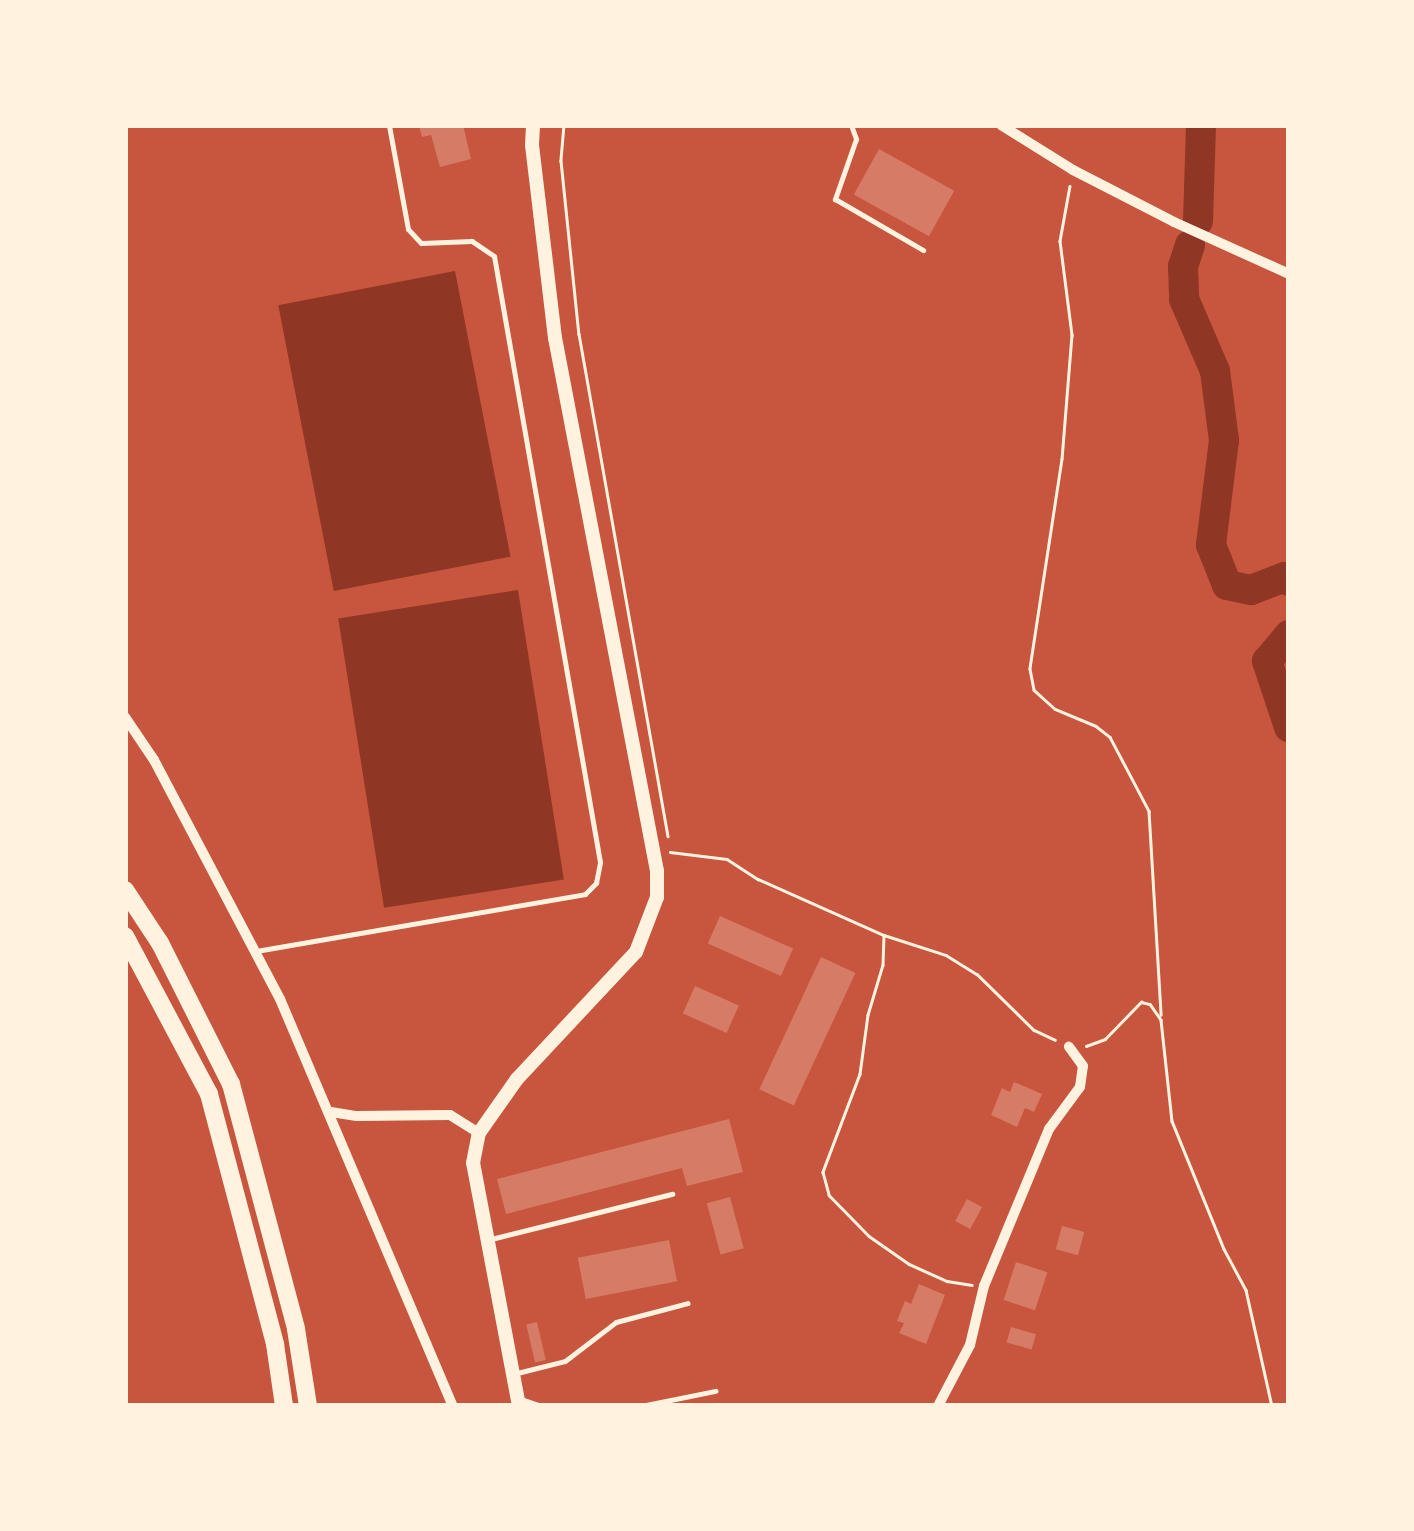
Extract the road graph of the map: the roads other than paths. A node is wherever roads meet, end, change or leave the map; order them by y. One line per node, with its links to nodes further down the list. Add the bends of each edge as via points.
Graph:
1 (388, 125): 10 (lane, via 408,229 421,242 472,241 494,256 600,862 585,894)
2 (533, 125): 13 (street, via 555,338 657,897 636,952 517,1079)
3 (850, 125): 5 (lane, via 856,139 835,200)
4 (1001, 125): 6 (street, via 1073,170)
5 (923, 250)
6 (1289, 274)
7 (125, 717): 10 (street)
8 (125, 890): 21 (highway, via 160,944 230,1084 296,1329)
9 (125, 936): 20 (highway, via 209,1094 275,1344)
10 (256, 950): 12 (street)
11 (1070, 1048): 25 (street, via 1083,1066 1080,1087 1049,1129 984,1286 970,1345)
12 (331, 1112): 13 (street, via 450,1115); 22 (street)
13 (479, 1133): 15 (street, via 473,1163)
14 (672, 1194): 15 (lane)
15 (488, 1240): 17 (street)
16 (688, 1304): 17 (lane, via 616,1322 565,1360)
17 (514, 1374): 19 (street)
18 (715, 1391): 24 (lane)
19 (519, 1402): 23 (lane)
20 (284, 1406)
21 (308, 1406)
22 (454, 1406)
23 (542, 1406)
24 (641, 1406)
25 (938, 1406)

